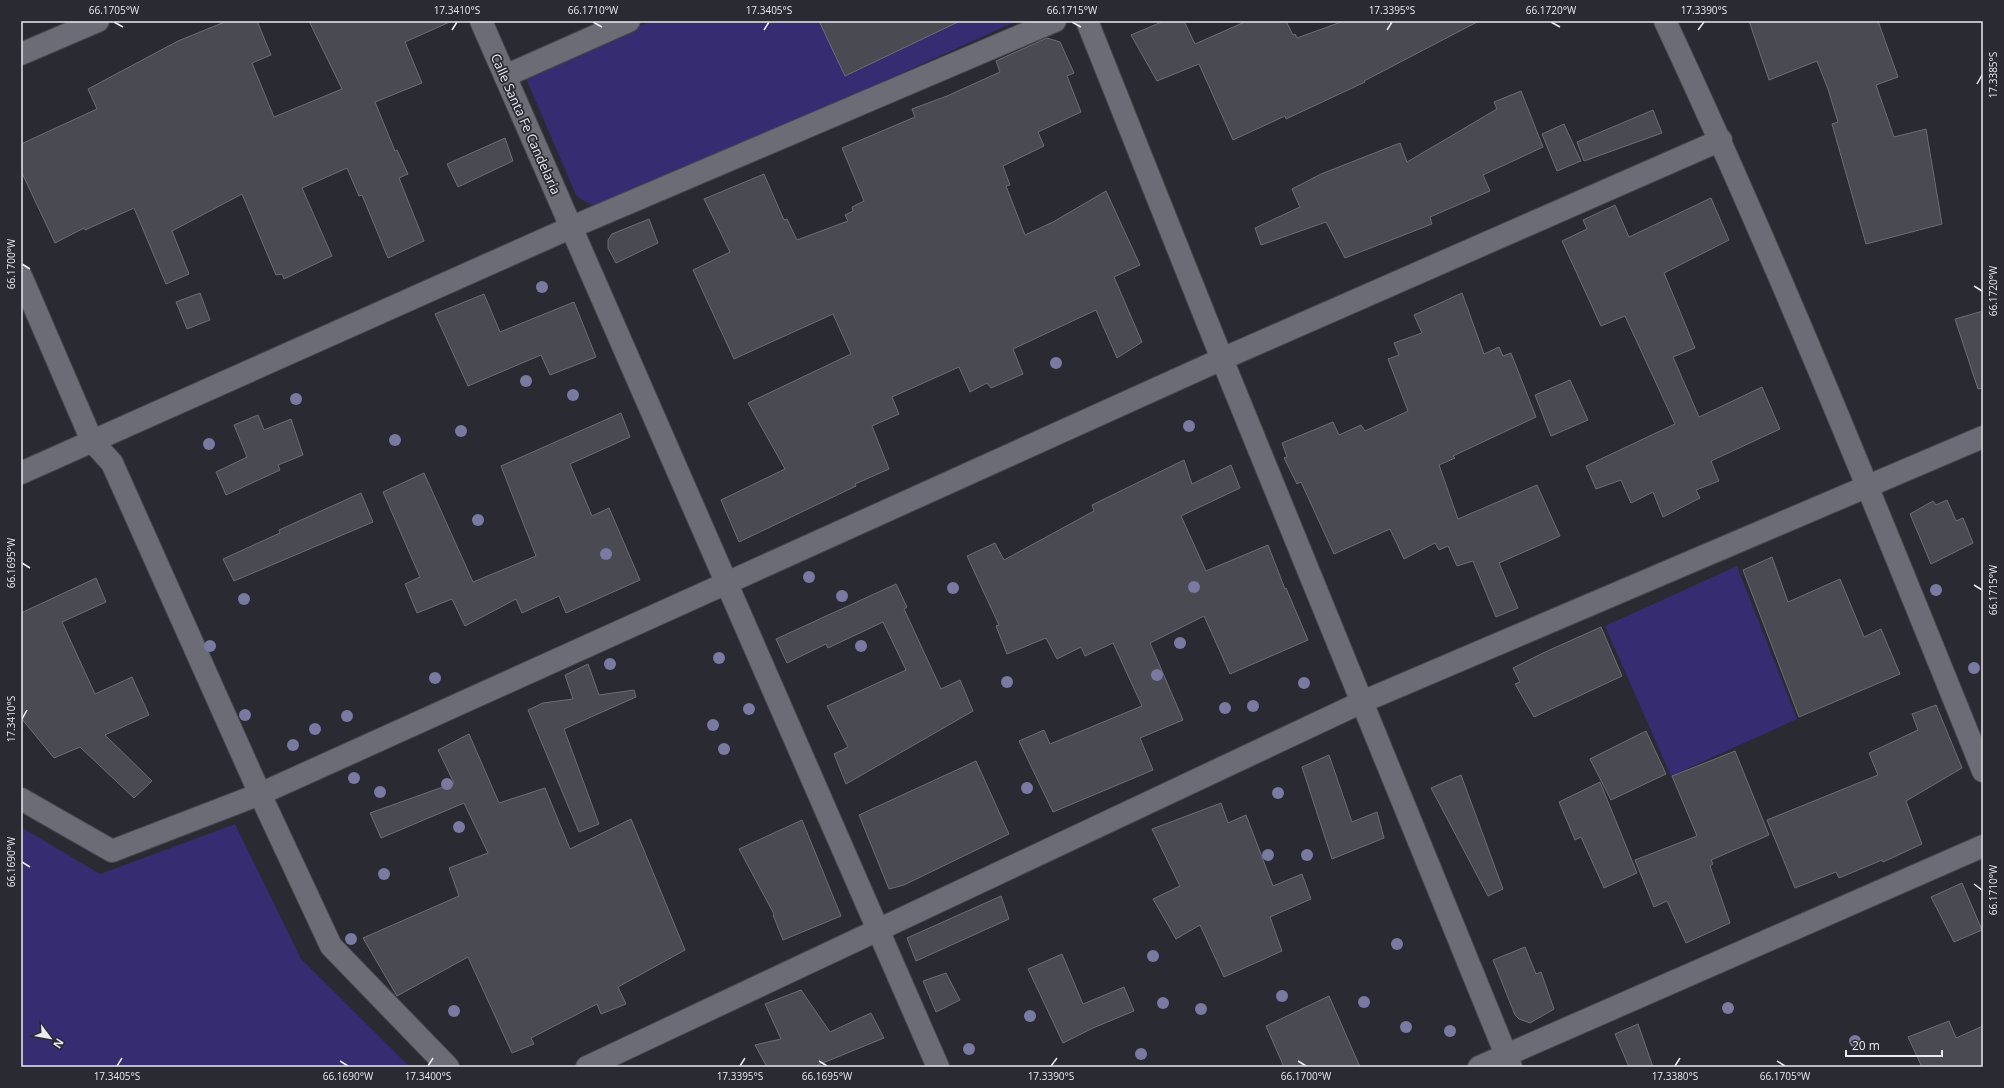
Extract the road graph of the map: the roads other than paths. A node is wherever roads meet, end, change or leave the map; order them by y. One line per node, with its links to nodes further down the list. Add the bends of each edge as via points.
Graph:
1 (98, 21): 7 (street)
2 (481, 21): 8 (street, Calle Santa Fe Candelaria)
3 (629, 21): 8 (street)
4 (1055, 21): 10 (street)
5 (1087, 21): 12 (street)
6 (1665, 21): 9 (street)
7 (21, 54)
8 (505, 76): 10 (street, Calle Santa Fe Candelaria)
9 (1720, 140): 12 (street); 16 (street)
10 (572, 227): 14 (street); 17 (street, Calle Santa Fe Candelaria)
11 (21, 276): 14 (street)
12 (1222, 359): 17 (street); 18 (street)
13 (1983, 437): 16 (street)
14 (92, 441): 15 (street); 20 (street, via 112,463)
15 (21, 473)
16 (1867, 486): 18 (street); 19 (street)
17 (727, 582): 20 (street); 23 (street, Calle Santa Fe Candelaria)
18 (1362, 702): 23 (street); 24 (street)
19 (1983, 771)
20 (260, 794): 21 (street, via 112,852); 25 (street, via 331,946)
21 (21, 799)
22 (1983, 846): 24 (street)
23 (879, 930): 26 (street); 27 (street, Calle Santa Fe Candelaria)
24 (1508, 1061): 28 (street)
25 (448, 1067)
26 (587, 1067)
27 (938, 1067)
28 (1479, 1067)

